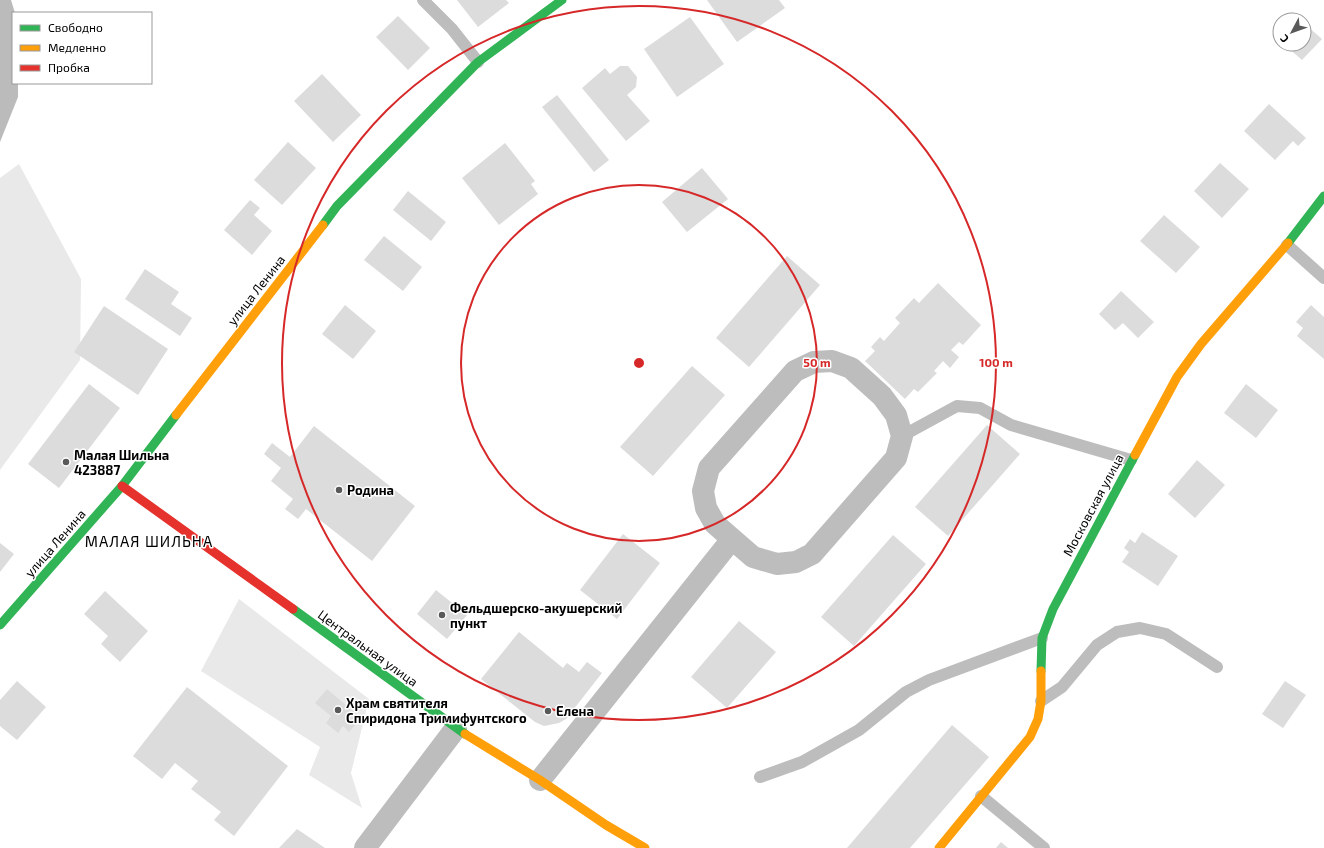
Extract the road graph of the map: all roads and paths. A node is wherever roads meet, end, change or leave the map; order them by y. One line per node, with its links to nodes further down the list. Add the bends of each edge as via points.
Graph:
1 (423, 0): 3 (lane, via 452,29)
2 (562, 0): 3 (street, улица Ленина)
3 (478, 62): 9 (street, улица Ленина, via 337,206)
4 (1324, 196): 5 (street, Московская улица)
5 (1287, 245): 6 (lane); 8 (street, Московская улица, via 1177,377)
6 (1324, 278)
7 (902, 436): 8 (lane, via 957,406 980,408 1011,425); 10 (street, via 896,458 812,554 796,562 777,564 753,557); 10 (street, via 896,415 882,396 851,368 832,361 814,362 795,370 709,468 703,491 706,508 715,524)
8 (1131, 460): 12 (street, Московская улица, via 1053,609)
9 (122, 486): 11 (street, улица Ленина); 15 (street, Центральная улица)
10 (732, 539): 17 (street)
11 (0, 625)
12 (1042, 638): 14 (street, Московская улица); 16 (lane, via 930,680 906,692 859,730 802,762)
13 (1217, 667): 14 (lane, via 1166,634 1140,628 1117,632 1097,645 1062,687)
14 (1041, 701): 18 (street, Московская улица, via 1038,718 1030,737)
15 (456, 728): 17 (street, Центральная улица); 19 (street)
16 (760, 777)
17 (540, 780): 20 (street, Центральная улица)
18 (980, 796): 21 (street, Московская улица); 22 (lane)
19 (365, 848)
20 (645, 848)
21 (939, 848)
22 (1044, 848)

